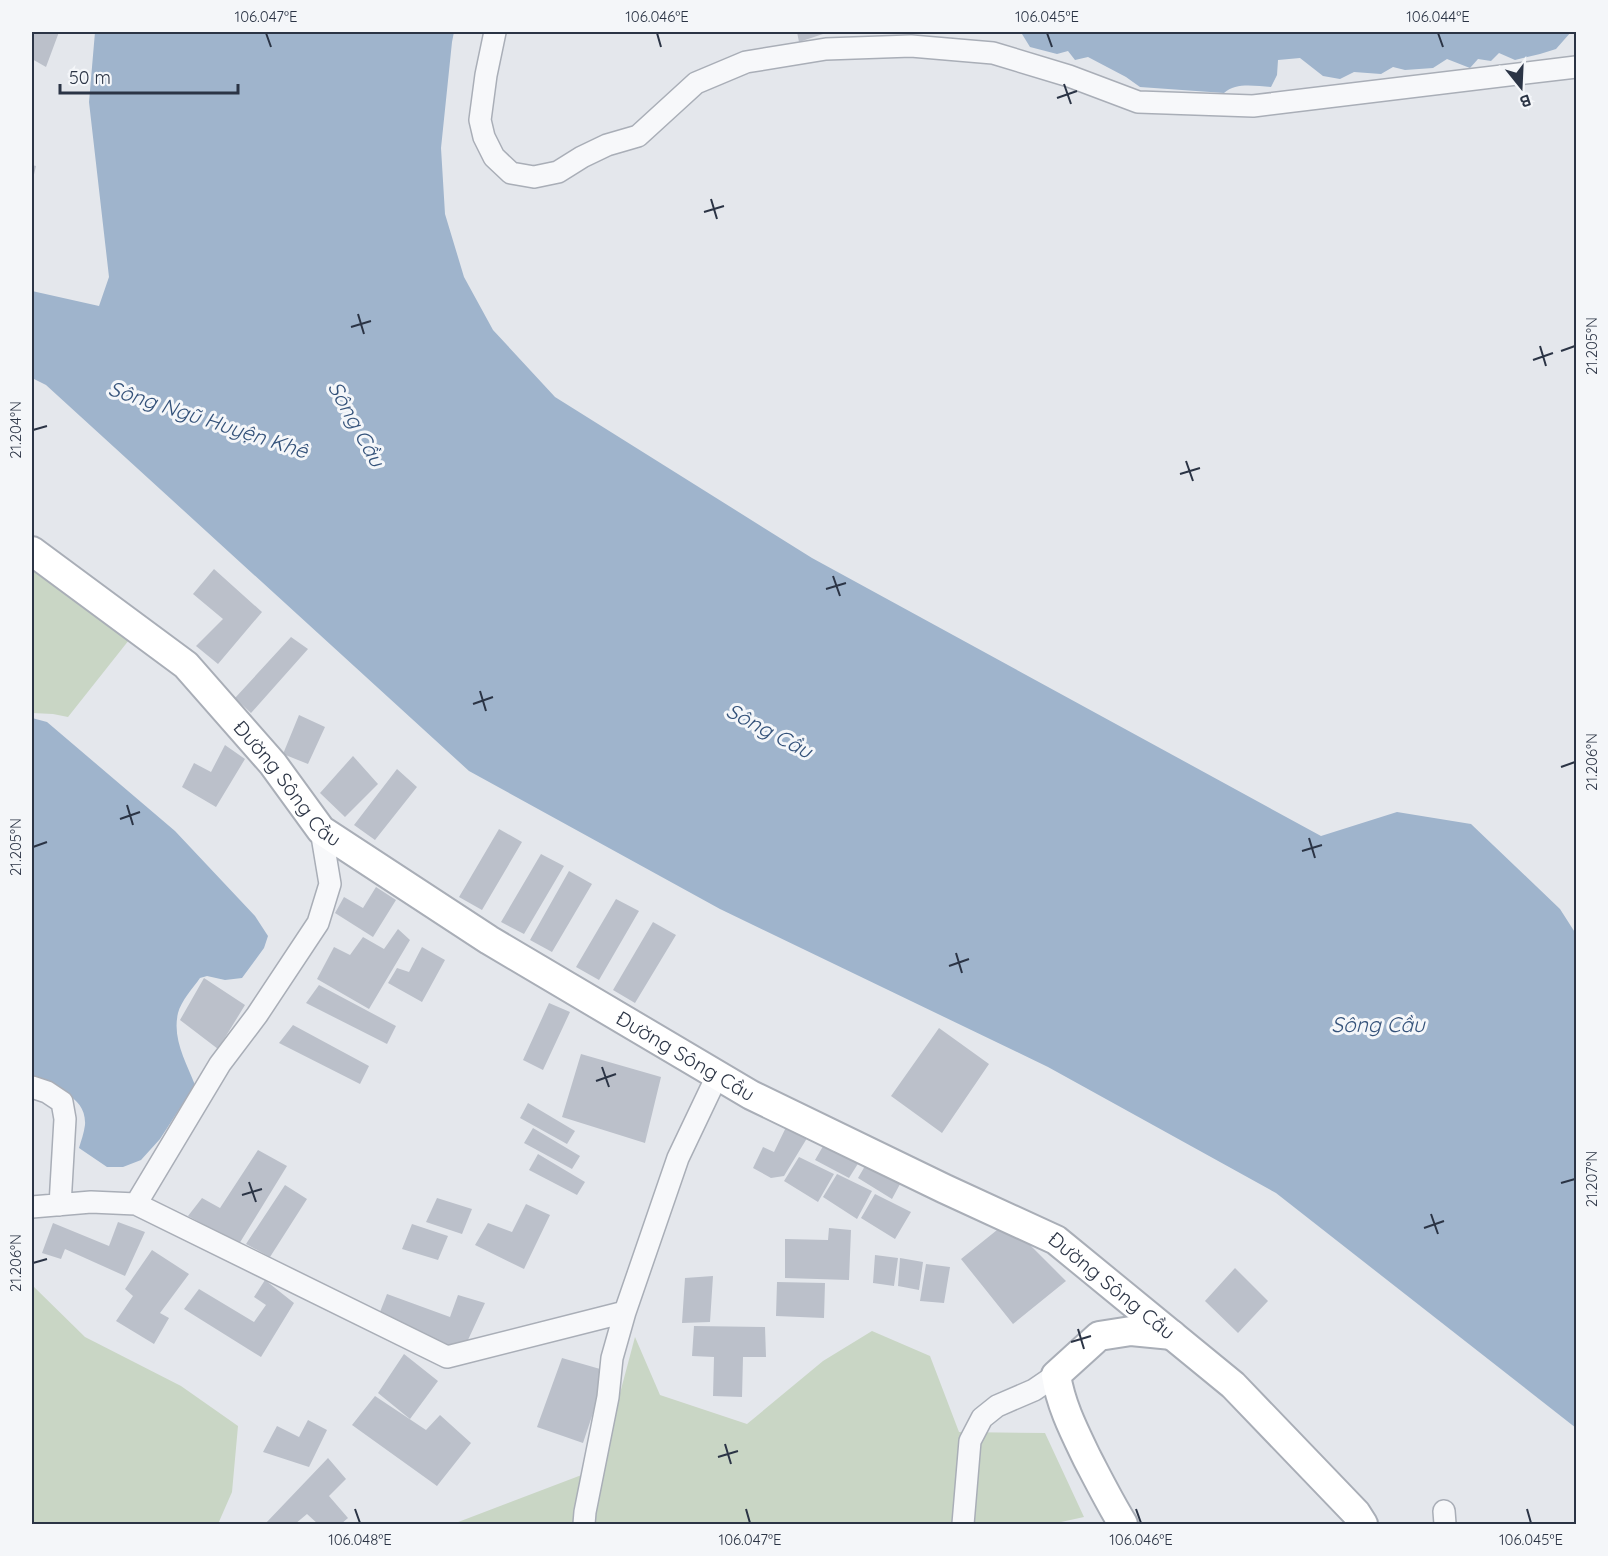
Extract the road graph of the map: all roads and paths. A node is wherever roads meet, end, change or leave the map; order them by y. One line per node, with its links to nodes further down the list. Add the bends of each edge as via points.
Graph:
1 (495, 32): 2 (street, via 480,120 484,137 494,157 511,173 534,177 558,172 607,145 638,136 696,83 746,62 826,49 911,46 993,53 1138,102 1253,106)
2 (1576, 67)
3 (32, 550): 4 (main road, Đường Sông Cầu, via 186,665 273,764)
4 (321, 830): 5 (main road, Đường Sông Cầu, via 489,940); 7 (street, via 330,884 318,923 220,1064)
5 (717, 1076): 10 (street, via 678,1158); 11 (main road, Đường Sông Cầu, via 904,1170 1056,1240)
6 (32, 1087): 8 (street, via 62,1102)
7 (136, 1204): 8 (street); 10 (street, via 447,1357)
8 (60, 1205): 9 (street)
9 (32, 1208)
10 (625, 1312): 13 (street, via 612,1359)
11 (1172, 1335): 12 (main road, via 1131,1331 1099,1336); 16 (main road, Đường Sông Cầu, via 1233,1385)
12 (1056, 1375): 14 (street, via 982,1418 970,1441); 15 (main road, via 1059,1396 1073,1430)
13 (584, 1524)
14 (963, 1524)
15 (1123, 1524)
16 (1363, 1524)

